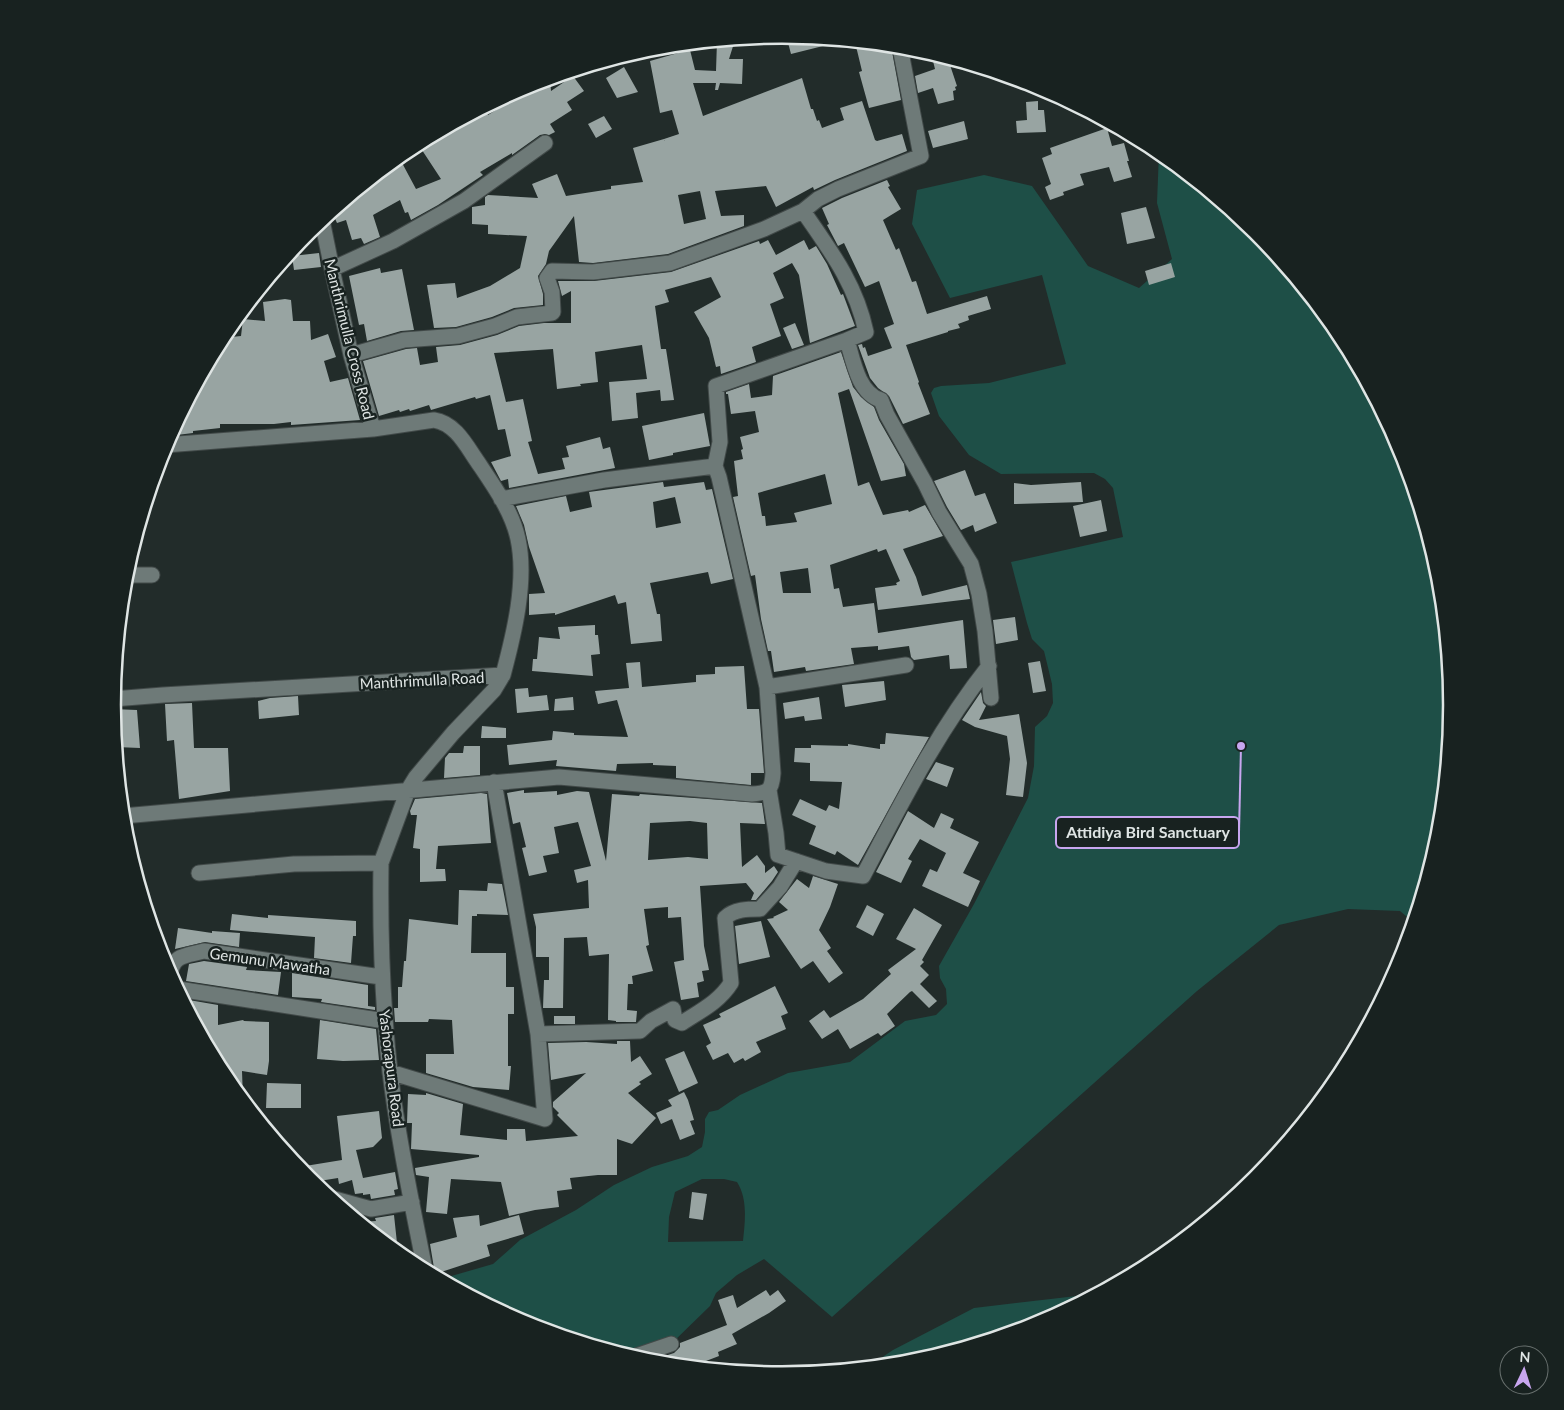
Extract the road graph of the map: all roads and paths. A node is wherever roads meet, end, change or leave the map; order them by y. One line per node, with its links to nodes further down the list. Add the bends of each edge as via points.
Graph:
1 (901, 54): 3 (street, via 921,156 838,189)
2 (546, 143): 5 (street, via 464,201 393,241)
3 (803, 210): 6 (street, via 842,269 858,300 866,332); 7 (street, via 764,229 670,263 593,272 552,271 547,278 554,302 552,313 517,317 458,336 404,340)
4 (324, 228): 5 (street, Manthrimulla Cross Road)
5 (332, 270): 7 (street, Manthrimulla Cross Road)
6 (847, 340): 10 (street, via 716,386 720,442); 15 (street, via 862,382 870,394 881,400 939,512 971,564 979,594)
7 (351, 355): 8 (street, Manthrimulla Cross Road)
8 (373, 429): 9 (street, Manthrimulla Road); 11 (street, Manthrimulla Road, via 443,421 464,441)
9 (174, 445)
10 (715, 466): 11 (street, via 604,480); 17 (street)
11 (501, 499): 16 (street, Manthrimulla Road, via 518,539 521,563 514,635)
12 (133, 575): 13 (street)
13 (152, 575)
14 (906, 665): 17 (street)
15 (988, 666): 19 (street); 24 (street, via 938,739 863,876 826,871)
16 (503, 675): 18 (street, Manthrimulla Road); 21 (street, via 494,690 453,733)
17 (767, 687): 22 (street, via 773,773)
18 (121, 698)
19 (991, 698)
20 (494, 782): 21 (street); 22 (street, via 559,777 752,794); 31 (street)
21 (408, 790): 23 (street); 25 (street)
22 (769, 790): 24 (street, via 778,854)
23 (130, 815)
24 (796, 861): 31 (street, via 780,887 760,909 744,909 725,918 731,983 726,992 702,1012 682,1023 676,1020 673,1009 640,1031)
25 (381, 863): 26 (street, via 294,864); 28 (street, Yashorapura Road)
26 (200, 873)
27 (173, 963): 28 (street, Gemunu Mawatha, via 178,958 204,952)
28 (381, 977): 30 (street, Yashorapura Road)
29 (186, 990): 30 (street)
30 (385, 1021): 32 (street, Yashorapura Road)
31 (538, 1034): 32 (street, via 545,1119)
32 (390, 1072): 34 (street, Yashorapura Road)
33 (346, 1202): 34 (street, via 372,1209)
34 (412, 1202): 35 (street, Yashorapura Road)
35 (423, 1260)
36 (671, 1344): 37 (street)
37 (645, 1352)

